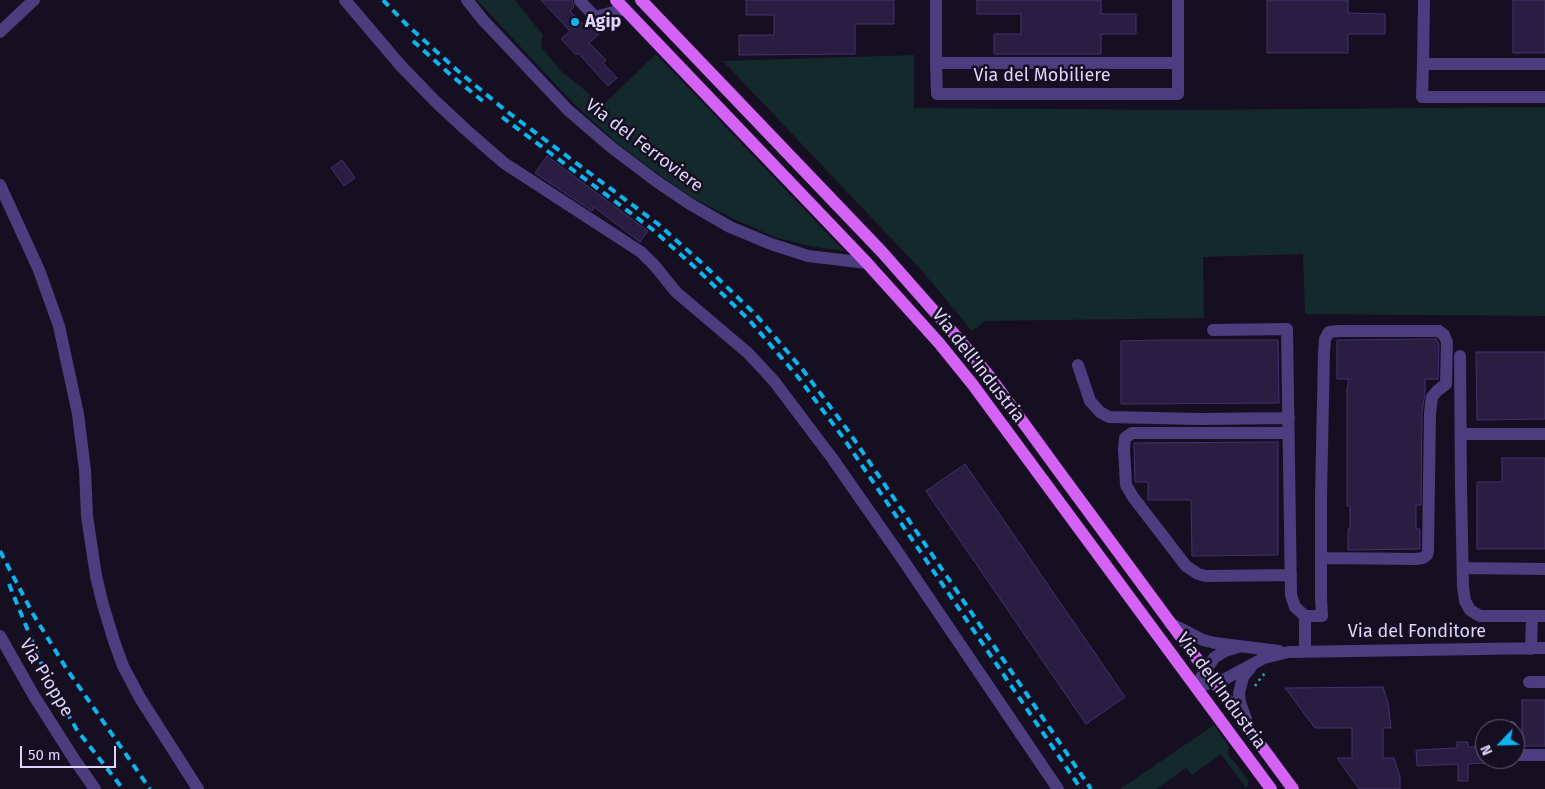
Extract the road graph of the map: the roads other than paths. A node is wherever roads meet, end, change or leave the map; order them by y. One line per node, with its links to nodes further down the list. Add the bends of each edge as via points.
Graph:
1 (34, 0): 10 (street)
2 (346, 0): 50 (street, via 401,66 465,129 504,163 641,252 676,292 748,353 767,374 832,458)
3 (467, 0): 17 (street, Via del Ferroviere, via 568,110 611,147 690,204 730,227 771,244 808,256)
4 (642, 0): 32 (main road, Via dell'Industria, via 933,308 990,377)
5 (936, 0): 11 (street, Via del Mobiliere)
6 (1178, 0): 12 (street)
7 (1424, 0): 13 (street)
8 (580, 1): 9 (street, via 596,17)
9 (620, 4): 17 (main road, Via dell'Industria)
10 (0, 32)
11 (936, 63): 12 (street, Via del Mobiliere); 12 (street, Via del Mobiliere, via 937,94 1178,94)
12 (1178, 63)
13 (1423, 64): 14 (street); 15 (street, via 1422,97)
14 (1545, 64)
15 (1545, 97)
16 (0, 185): 49 (street, via 59,326 78,414 85,470 86,516 96,576 114,641 140,698)
17 (867, 262): 44 (main road, Via dell'Industria, via 973,385)
18 (1213, 330): 21 (street, via 1287,329)
19 (1460, 356): 23 (street)
20 (1078, 365): 21 (street, via 1090,401 1109,417)
21 (1289, 418): 22 (street)
22 (1289, 433): 28 (street); 28 (street, via 1132,433 1125,438 1124,450 1126,485 1186,566 1206,576)
23 (1461, 434): 24 (street); 26 (street)
24 (1545, 434)
25 (1321, 558): 25 (street, via 1325,338 1329,332 1339,330 1439,331 1447,342 1446,384 1432,397 1430,413 1427,556 1416,559); 29 (street, via 1322,616)
26 (1463, 568): 27 (street); 30 (street, via 1465,601 1470,610 1480,616)
27 (1545, 569)
28 (1291, 575): 29 (street, via 1295,607)
29 (1305, 616): 37 (street)
30 (1532, 616): 31 (street); 36 (street)
31 (1545, 616)
32 (1170, 623): 34 (street, Via del Fonditore, via 1203,640); 40 (main road, Via dell'Industria)
33 (0, 636): 48 (street, Via Pioppe, via 34,696)
34 (1241, 646): 38 (street, Via del Fonditore); 40 (street, Via del Fonditore, via 1214,658)
35 (1545, 648): 36 (street, Via del Fonditore)
36 (1531, 649): 37 (street, Via del Fonditore)
37 (1305, 651): 38 (street, Via del Fonditore)
38 (1289, 652): 39 (street, Via del Fonditore)
39 (1255, 662): 41 (street, Via del Fonditore); 45 (street, via 1242,677 1238,693)
40 (1206, 670): 41 (main road, Via dell'Industria); 44 (street, Via del Fonditore)
41 (1214, 682): 44 (street, Via del Fonditore); 45 (main road, Via dell'Industria)
42 (1529, 682): 43 (street)
43 (1545, 682)
44 (1196, 687): 51 (main road, Via dell'Industria)
45 (1252, 734): 52 (main road, Via dell'Industria)
46 (1525, 755): 47 (street)
47 (1545, 755)
48 (95, 789)
49 (198, 789)
50 (1058, 789)
51 (1271, 789)
52 (1293, 789)

